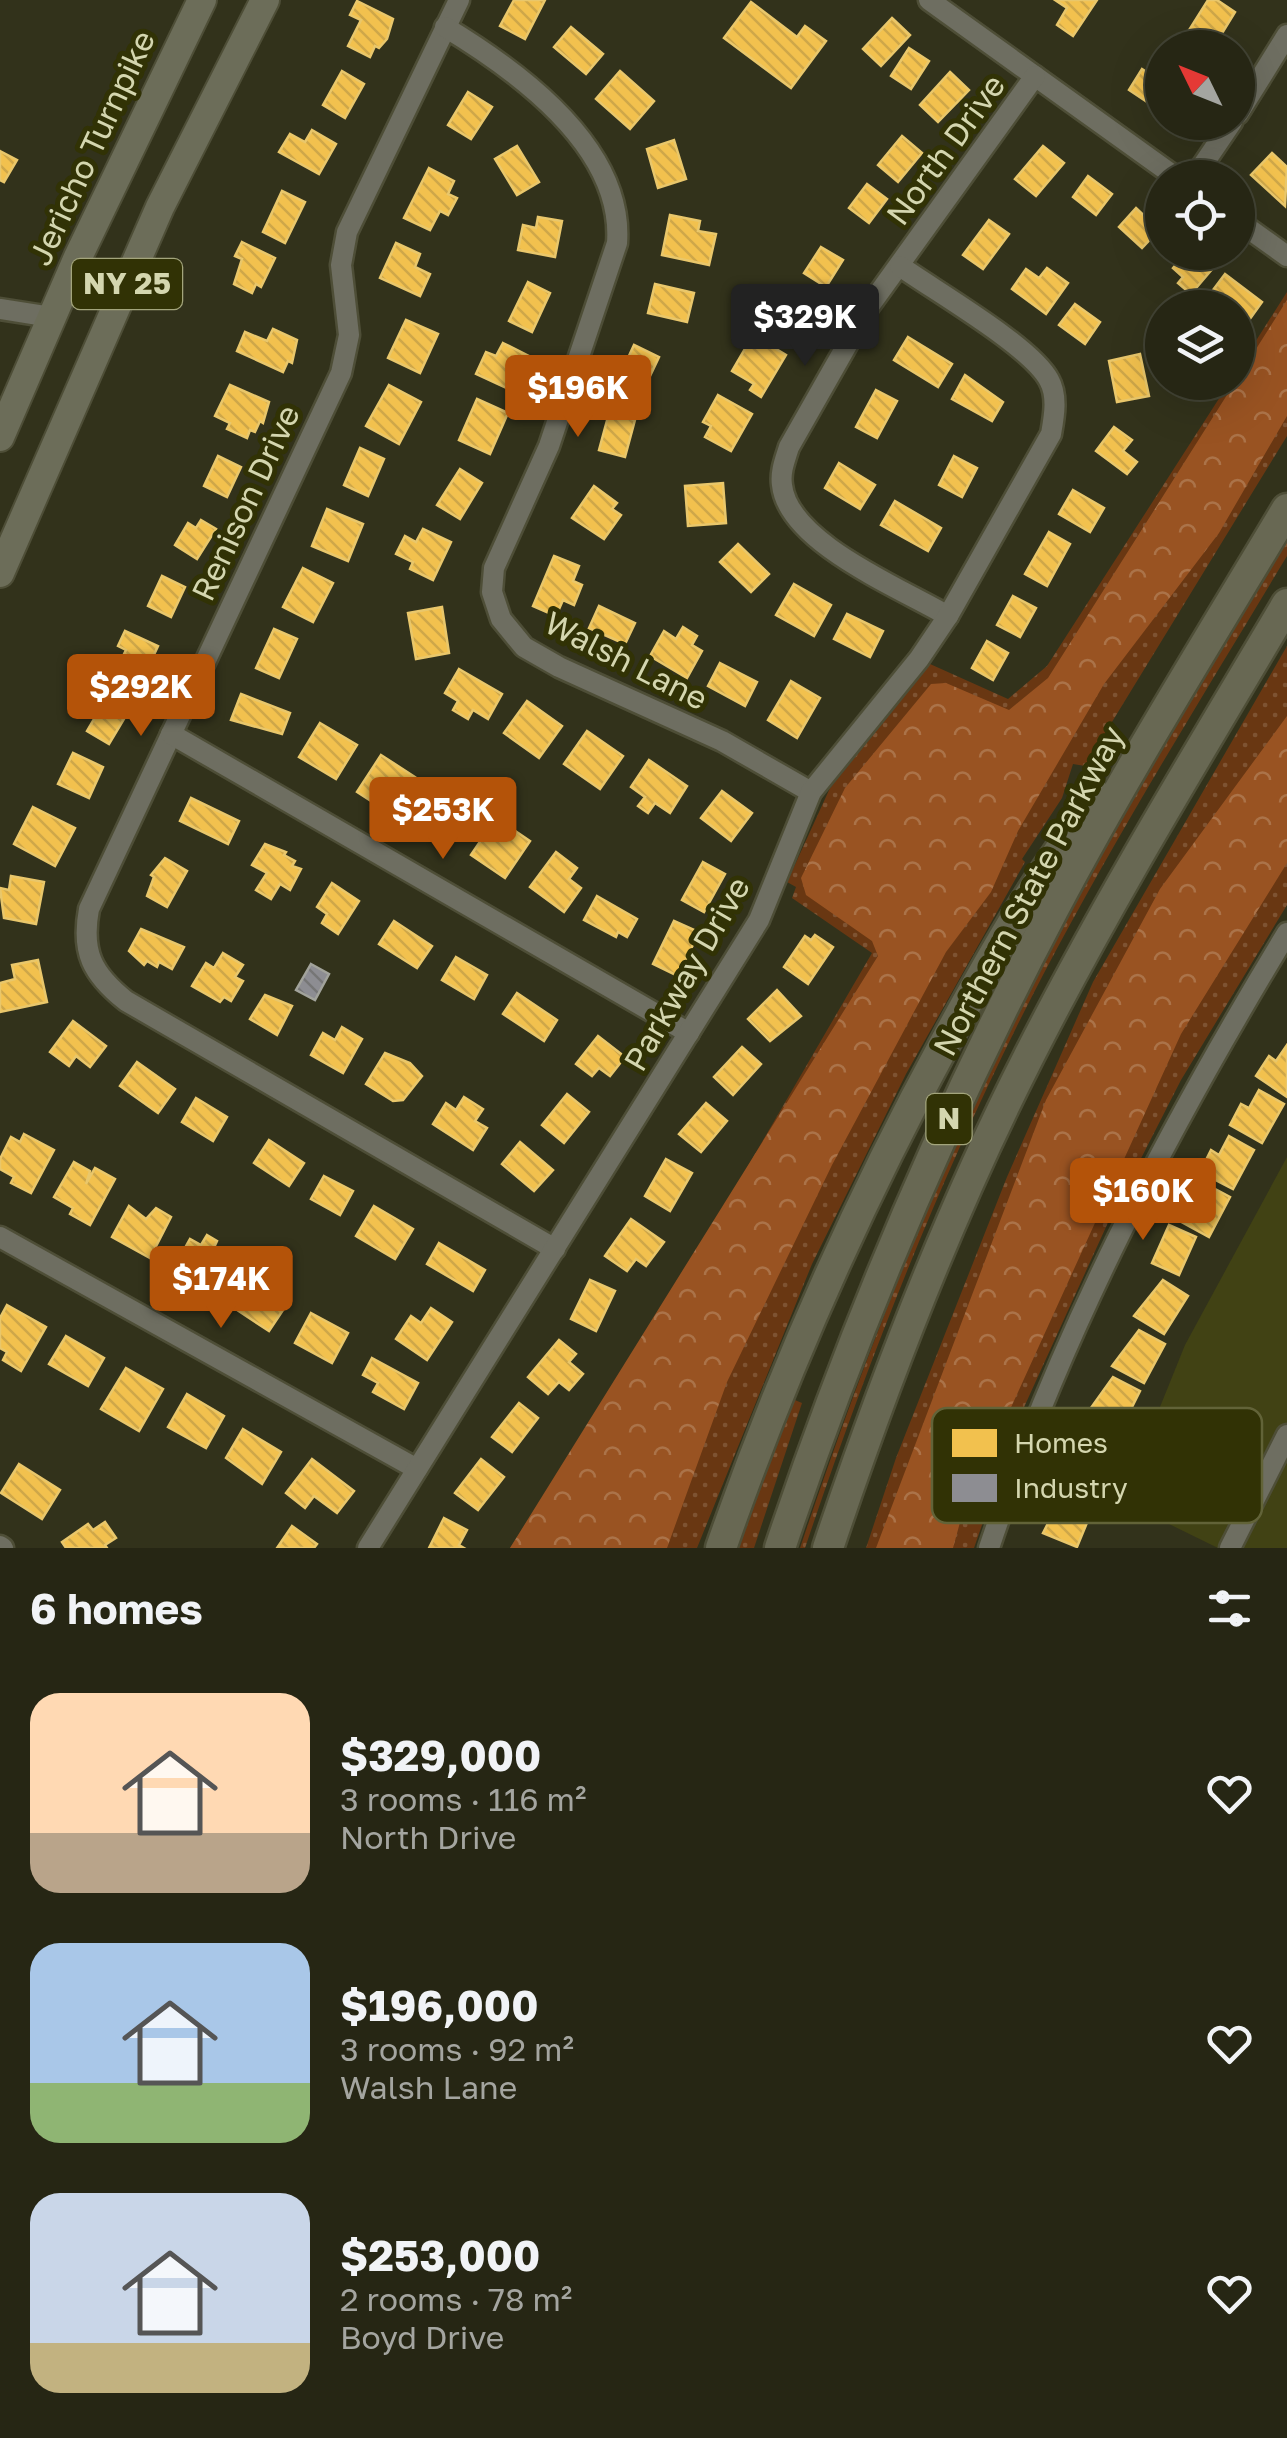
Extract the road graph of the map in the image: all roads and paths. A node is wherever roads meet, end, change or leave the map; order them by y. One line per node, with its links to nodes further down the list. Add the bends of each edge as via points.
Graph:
1 (202, 0): 14 (main road, Jericho Turnpike / NY 25)
2 (264, 0): 17 (main road, NY 25, via 160,207)
3 (459, 0): 5 (street, Renison Drive)
4 (929, 0): 7 (street)
5 (445, 27): 21 (street, Renison Drive, via 347,232 341,266 350,335 340,373); 22 (street, Walsh Lane, via 517,73 547,101 606,178 619,221 550,446 494,568 492,592 501,619 524,647 558,667 722,741)
6 (1287, 35): 8 (street)
7 (1035, 76): 9 (street); 12 (street, North Drive)
8 (1255, 87)
9 (1152, 160)
10 (1255, 233): 11 (street)
11 (1287, 256)
12 (900, 266): 19 (street, Parkway Drive, via 1026,354 1050,380 1056,407 1051,434); 19 (street, North Drive, via 868,308 789,447 782,486 796,519 816,539)
13 (0, 308): 14 (street)
14 (51, 317): 15 (main road, Jericho Turnpike / NY 25)
15 (0, 437)
16 (1287, 508): 20 (highway, Northern State Parkway / N)
17 (0, 573)
18 (1287, 604): 31 (highway, N, via 1126,876 1026,1062 941,1247)
19 (948, 616): 22 (street, Parkway Drive)
20 (1166, 712): 35 (highway, via 1053,855 934,1064 814,1313); 36 (highway, Northern State Parkway / N, via 1056,904 953,1109 850,1351)
21 (171, 734): 24 (street); 26 (street, Renison Drive, via 89,910 84,938 96,974 126,1001)
22 (810, 792): 24 (street, Parkway Drive, via 759,920)
23 (1287, 934): 27 (street, via 1190,1092 1091,1291)
24 (689, 1033): 26 (street, Parkway Drive)
25 (0, 1237): 29 (street)
26 (555, 1249): 29 (street, Parkway Drive)
27 (1045, 1408)
28 (1287, 1435): 30 (street)
29 (417, 1470): 34 (street, Parkway Drive)
30 (1262, 1485)
31 (845, 1498): 37 (highway, N); 38 (highway)
32 (999, 1523): 39 (street)
33 (1243, 1523): 40 (street)
34 (368, 1548)
35 (722, 1548)
36 (780, 1548)
37 (828, 1548)
38 (837, 1548)
39 (989, 1548)
40 (1230, 1548)

